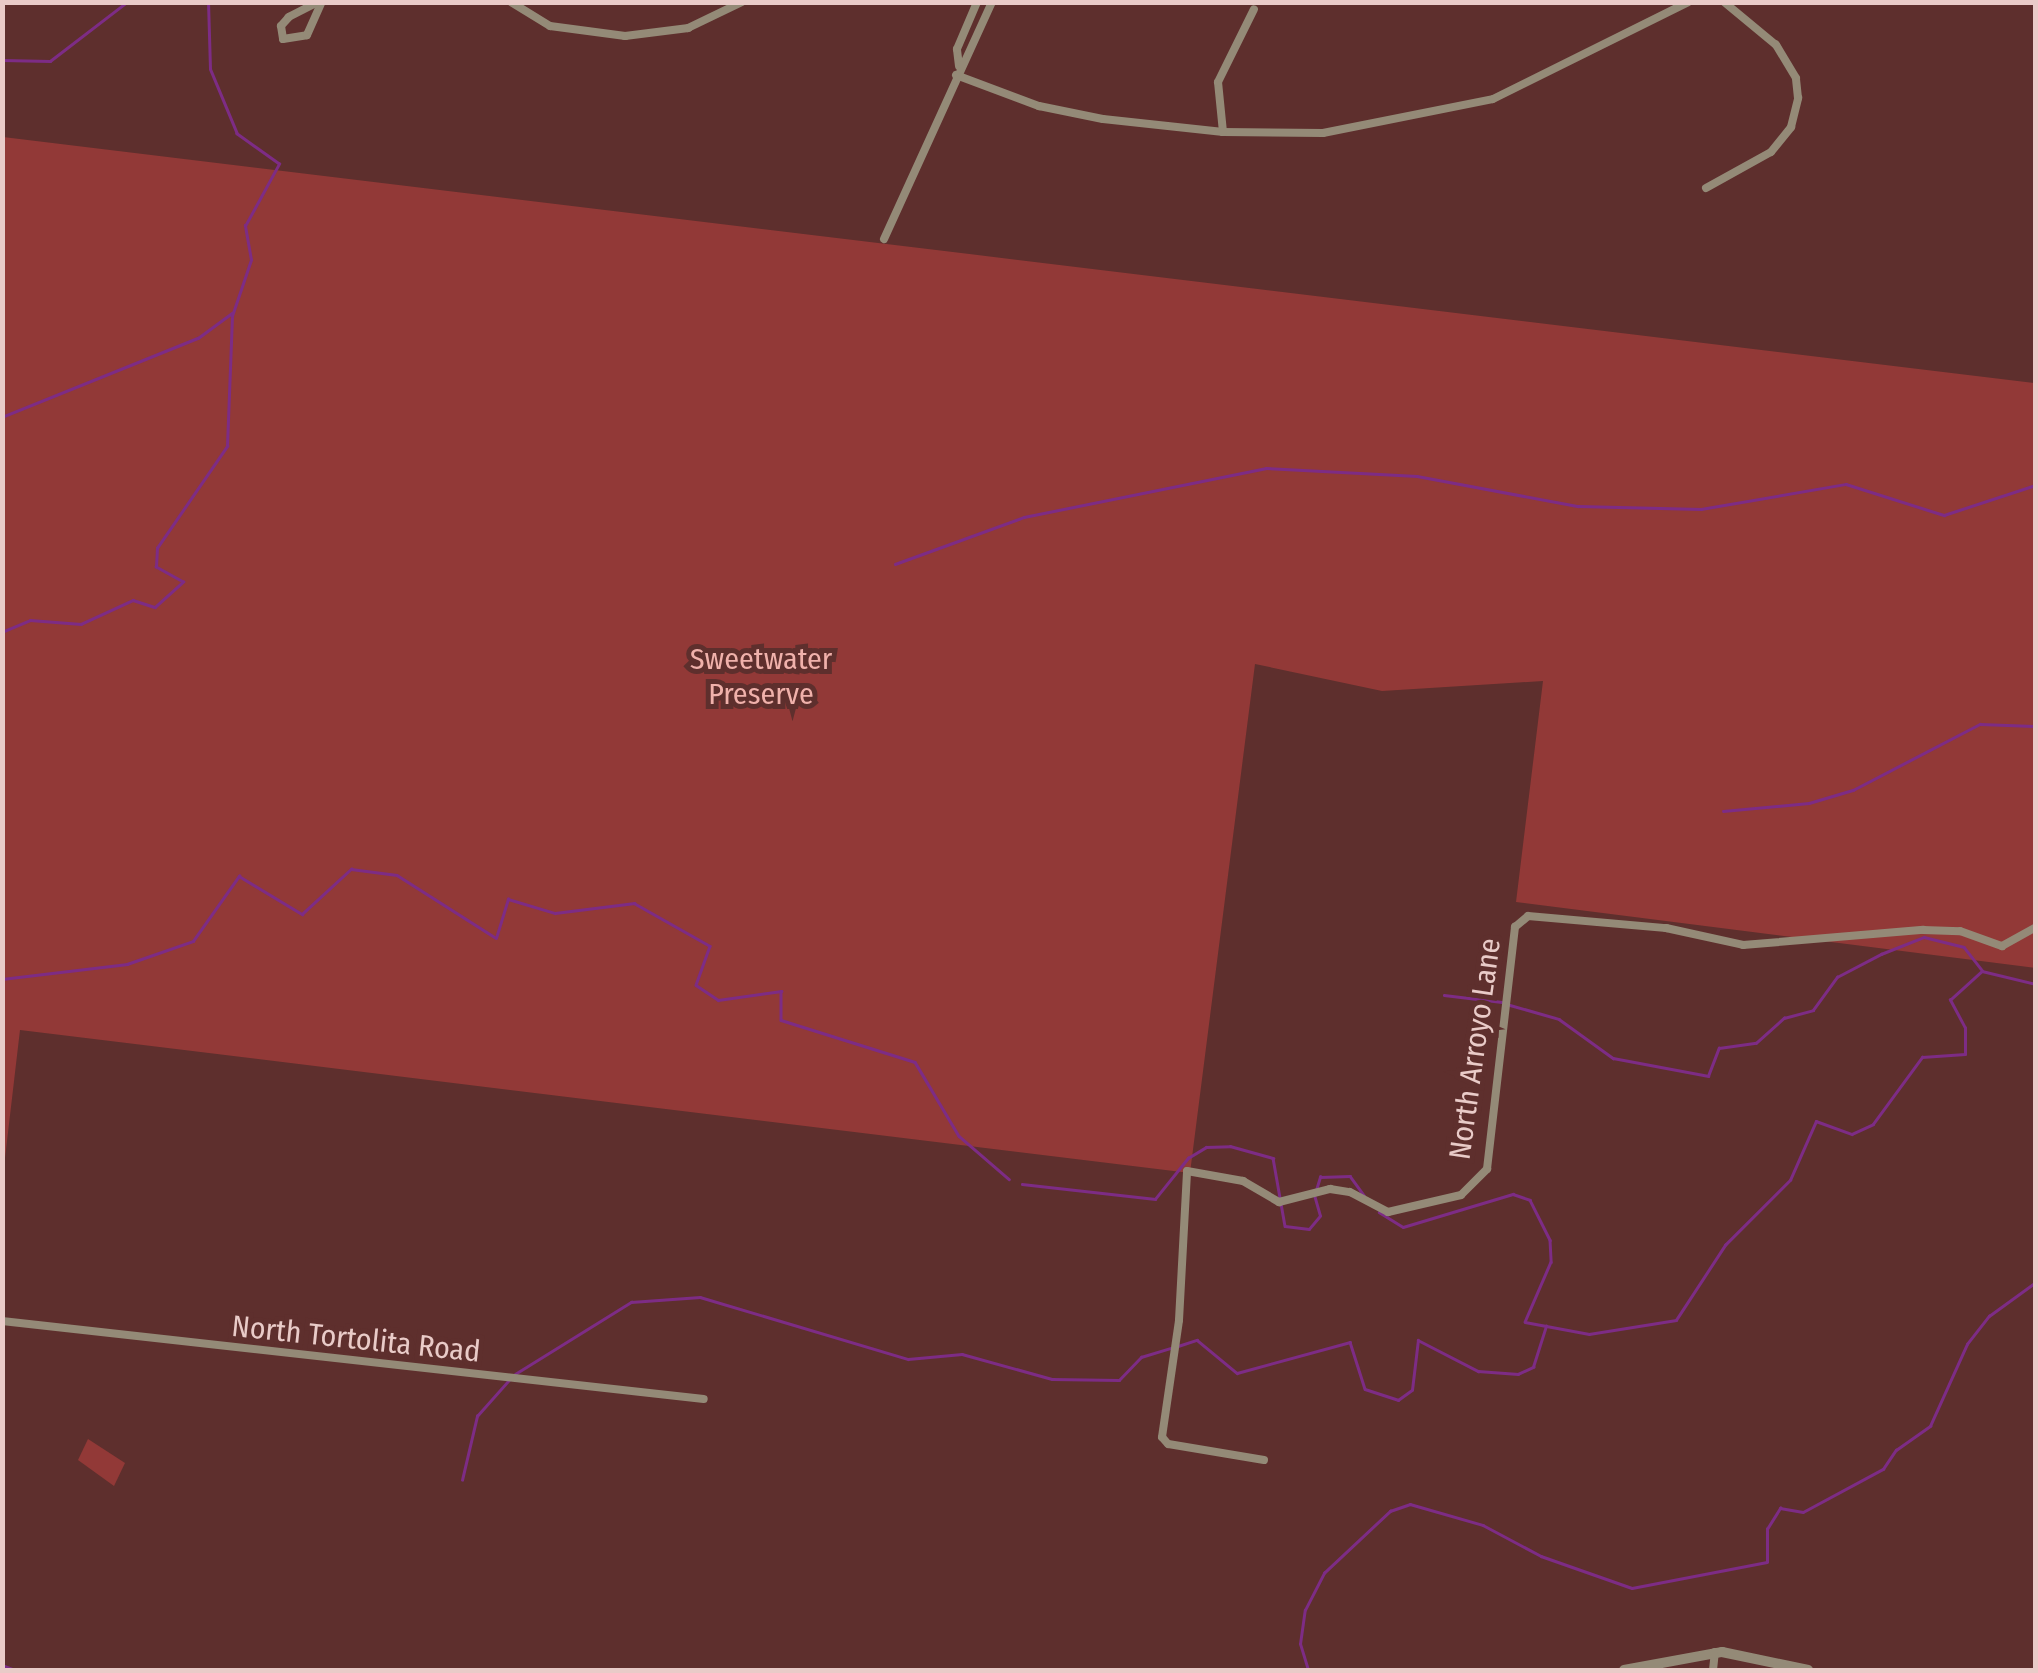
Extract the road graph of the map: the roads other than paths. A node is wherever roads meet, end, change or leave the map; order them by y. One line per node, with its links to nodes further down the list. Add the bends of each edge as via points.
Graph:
1 (320, 2): 1 (street, via 289,17 281,26 283,39 307,34)
2 (512, 2): 3 (street, via 550,26 626,36 688,28)
3 (742, 2)
4 (977, 2): 9 (street)
5 (992, 2): 9 (street)
6 (1688, 2): 10 (street, via 1519,90 1472,106 1323,132)
7 (1724, 2): 11 (street, via 1776,45 1796,78 1798,98 1791,127 1771,152)
8 (1254, 9): 10 (street, via 1218,82)
9 (957, 70): 10 (street, via 1039,106); 12 (street)
10 (1223, 132)
11 (1706, 188)
12 (884, 239)
13 (2036, 927): 16 (street, North Arroyo Lane, via 2002,946 1960,931 1922,930 1743,945 1666,928 1528,916 1515,927 1487,1169 1461,1195 1388,1212 1350,1192 1330,1189 1279,1202 1243,1181 1186,1172 1179,1320 1161,1426 1168,1444)
14 (2, 1321): 15 (street, North Tortolita Road)
15 (704, 1400)
16 (1264, 1460)
17 (1715, 1652): 18 (street); 19 (street); 20 (street)
18 (1624, 1670)
19 (1713, 1670)
20 (1808, 1670)

